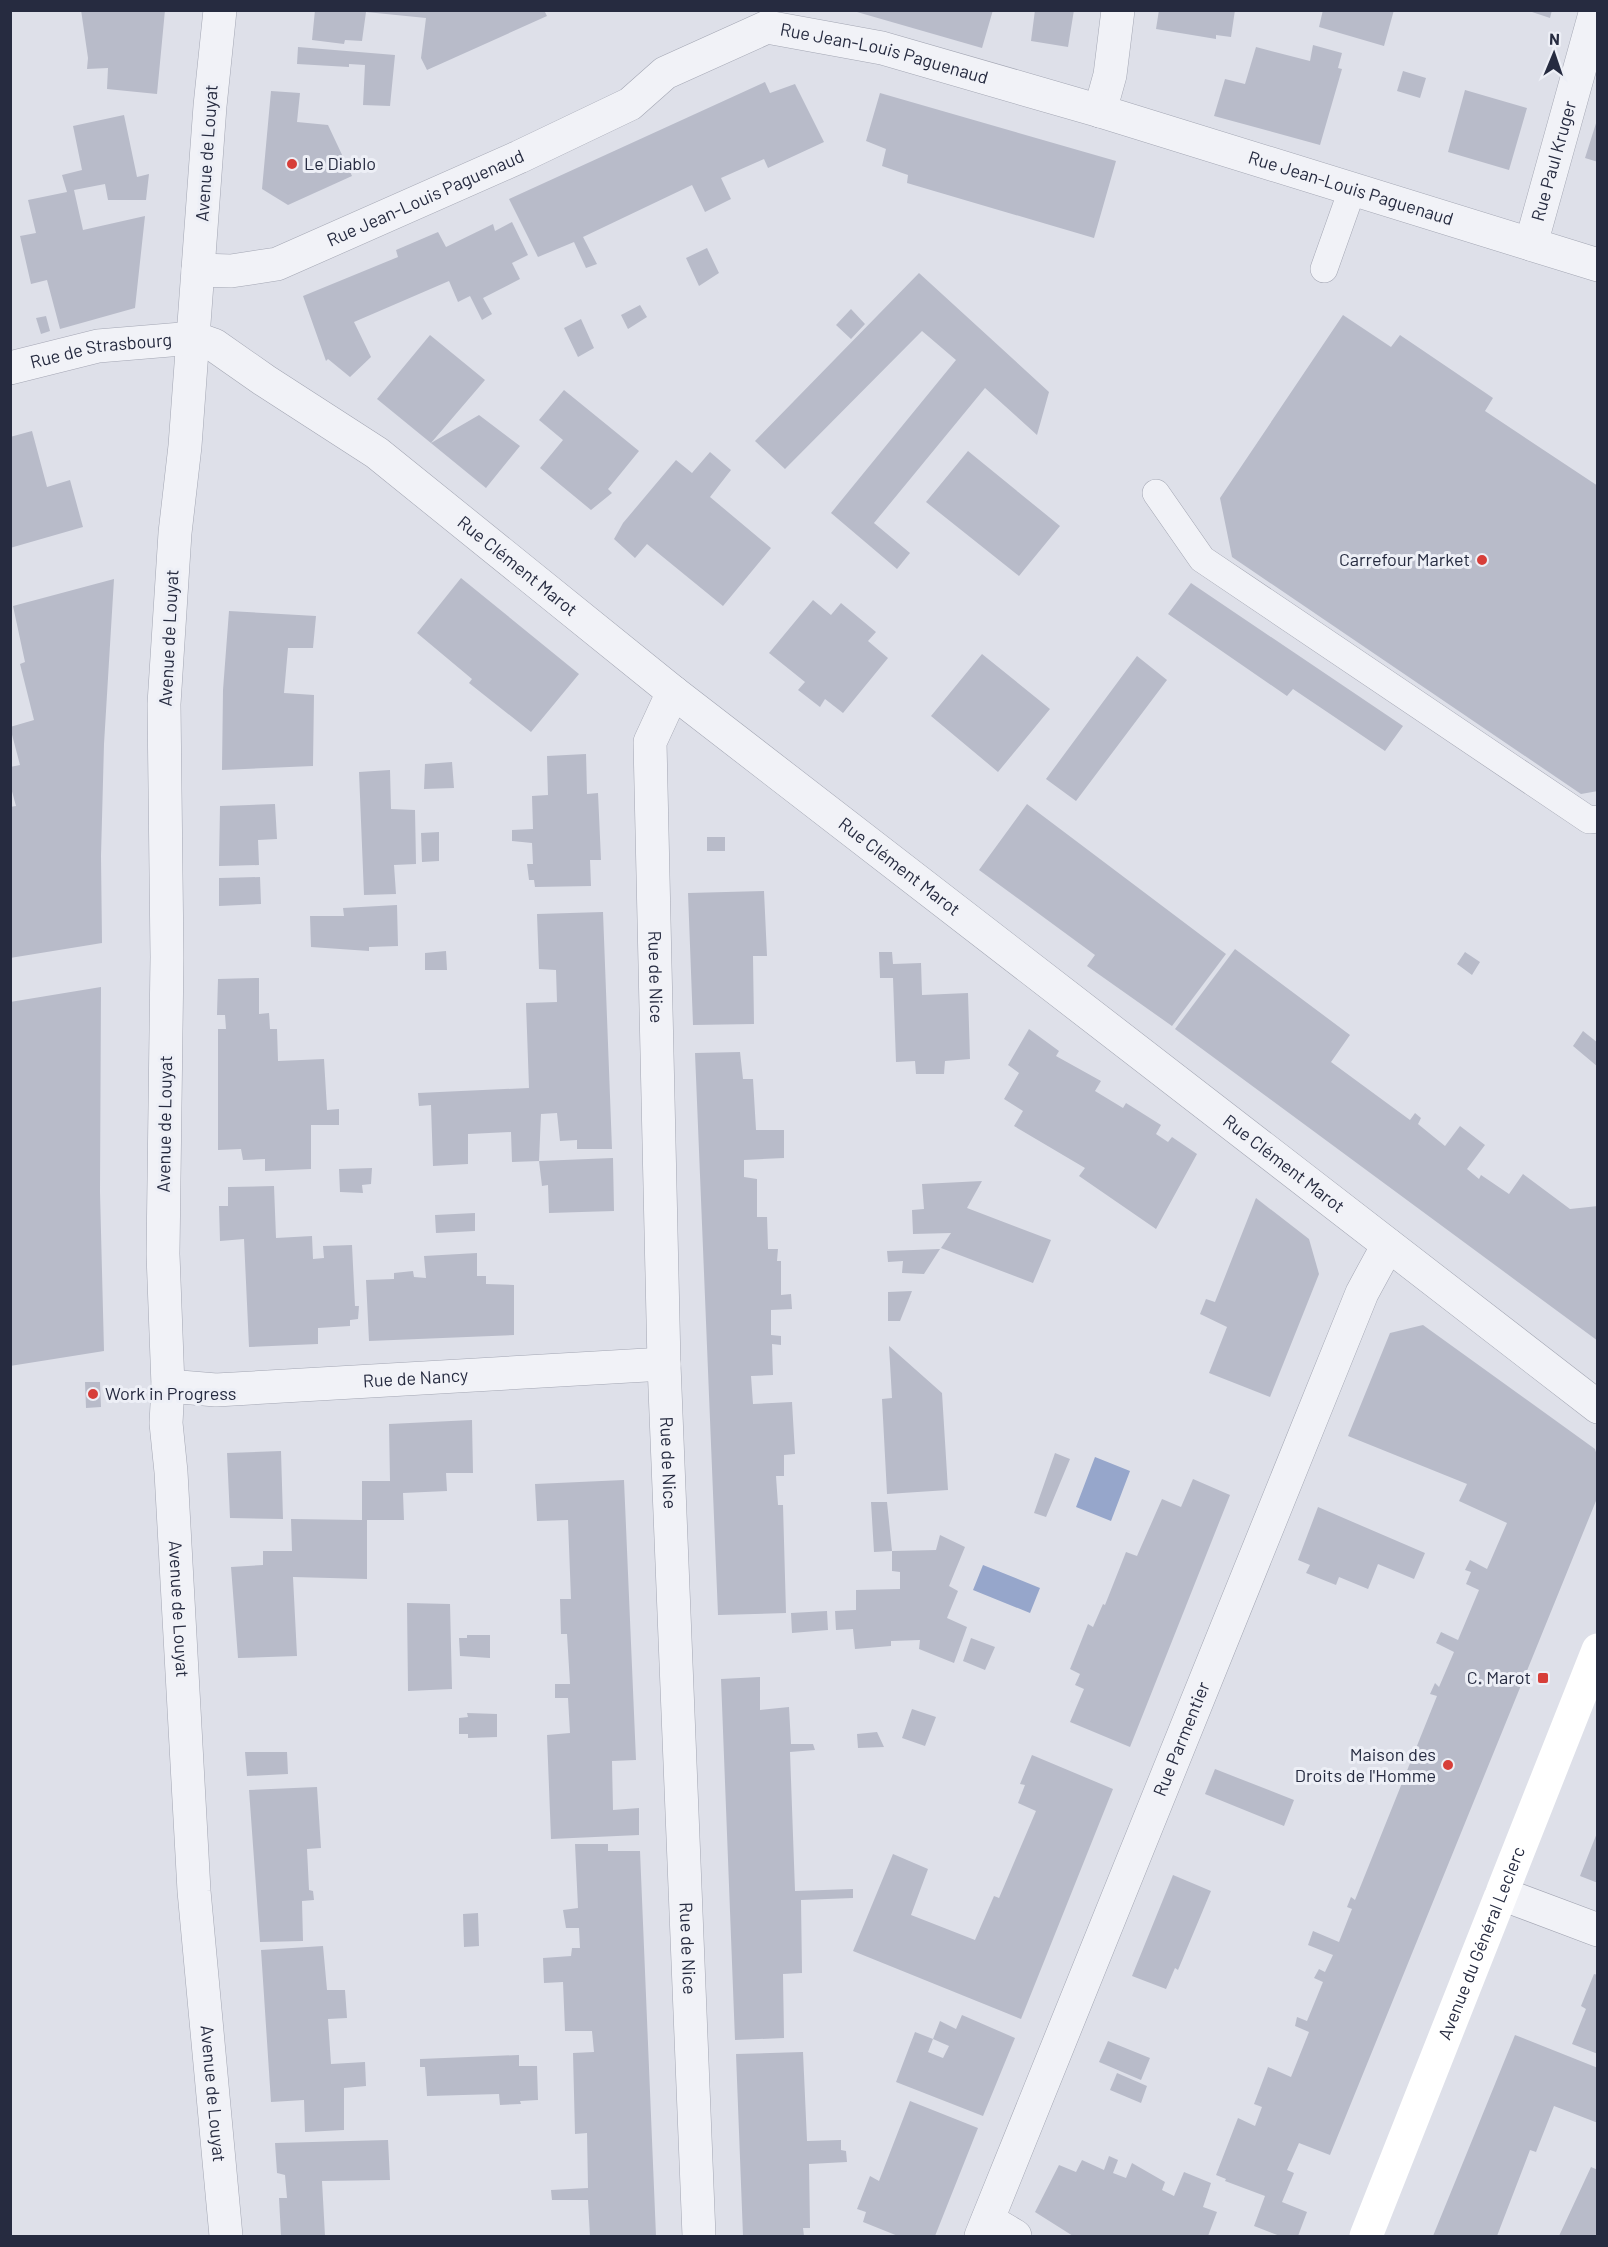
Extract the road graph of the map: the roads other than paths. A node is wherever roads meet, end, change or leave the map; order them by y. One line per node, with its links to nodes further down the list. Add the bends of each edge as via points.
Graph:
1 (220, 10): 10 (street, Avenue de Louyat)
2 (1118, 10): 5 (street, via 1110,75)
3 (1596, 10): 7 (street, Rue Paul Kruger)
4 (767, 19): 5 (street, Rue Jean-Louis Paguenaud); 10 (street, Rue Jean-Louis Paguenaud, via 665,73 630,104 277,264 231,271)
5 (1100, 111): 6 (street, Rue Jean-Louis Paguenaud)
6 (1352, 190): 7 (street, Rue Jean-Louis Paguenaud); 9 (lane)
7 (1531, 244): 8 (street, Rue Jean-Louis Paguenaud)
8 (1598, 265)
9 (1324, 269)
10 (198, 270): 11 (street, Avenue de Louyat)
11 (194, 338): 12 (street, Rue de Strasbourg, via 98,346); 14 (street, Rue Clément Marot, via 214,345 377,453); 18 (street, Avenue de Louyat, via 175,533 165,704 163,1254)
12 (10, 368)
13 (1156, 493): 15 (lane, via 1202,559 1588,820)
14 (673, 692): 16 (street, Rue Clément Marot); 17 (street, Rue de Nice, via 650,742)
15 (1598, 819)
16 (1388, 1245): 19 (street, Rue Clément Marot); 23 (street, Rue Parmentier, via 1362,1293)
17 (664, 1364): 18 (street, Rue de Nancy, via 216,1390); 25 (street, Rue de Nice)
18 (168, 1386): 24 (street, Avenue de Louyat, via 166,1424 194,1891)
19 (1598, 1407)
20 (1598, 1650): 21 (main road, Avenue du Général Leclerc)
21 (1502, 1893): 22 (street); 26 (main road, Avenue du Général Leclerc)
22 (1598, 1930)
23 (995, 2231)
24 (226, 2236)
25 (699, 2236)
26 (1366, 2236)

